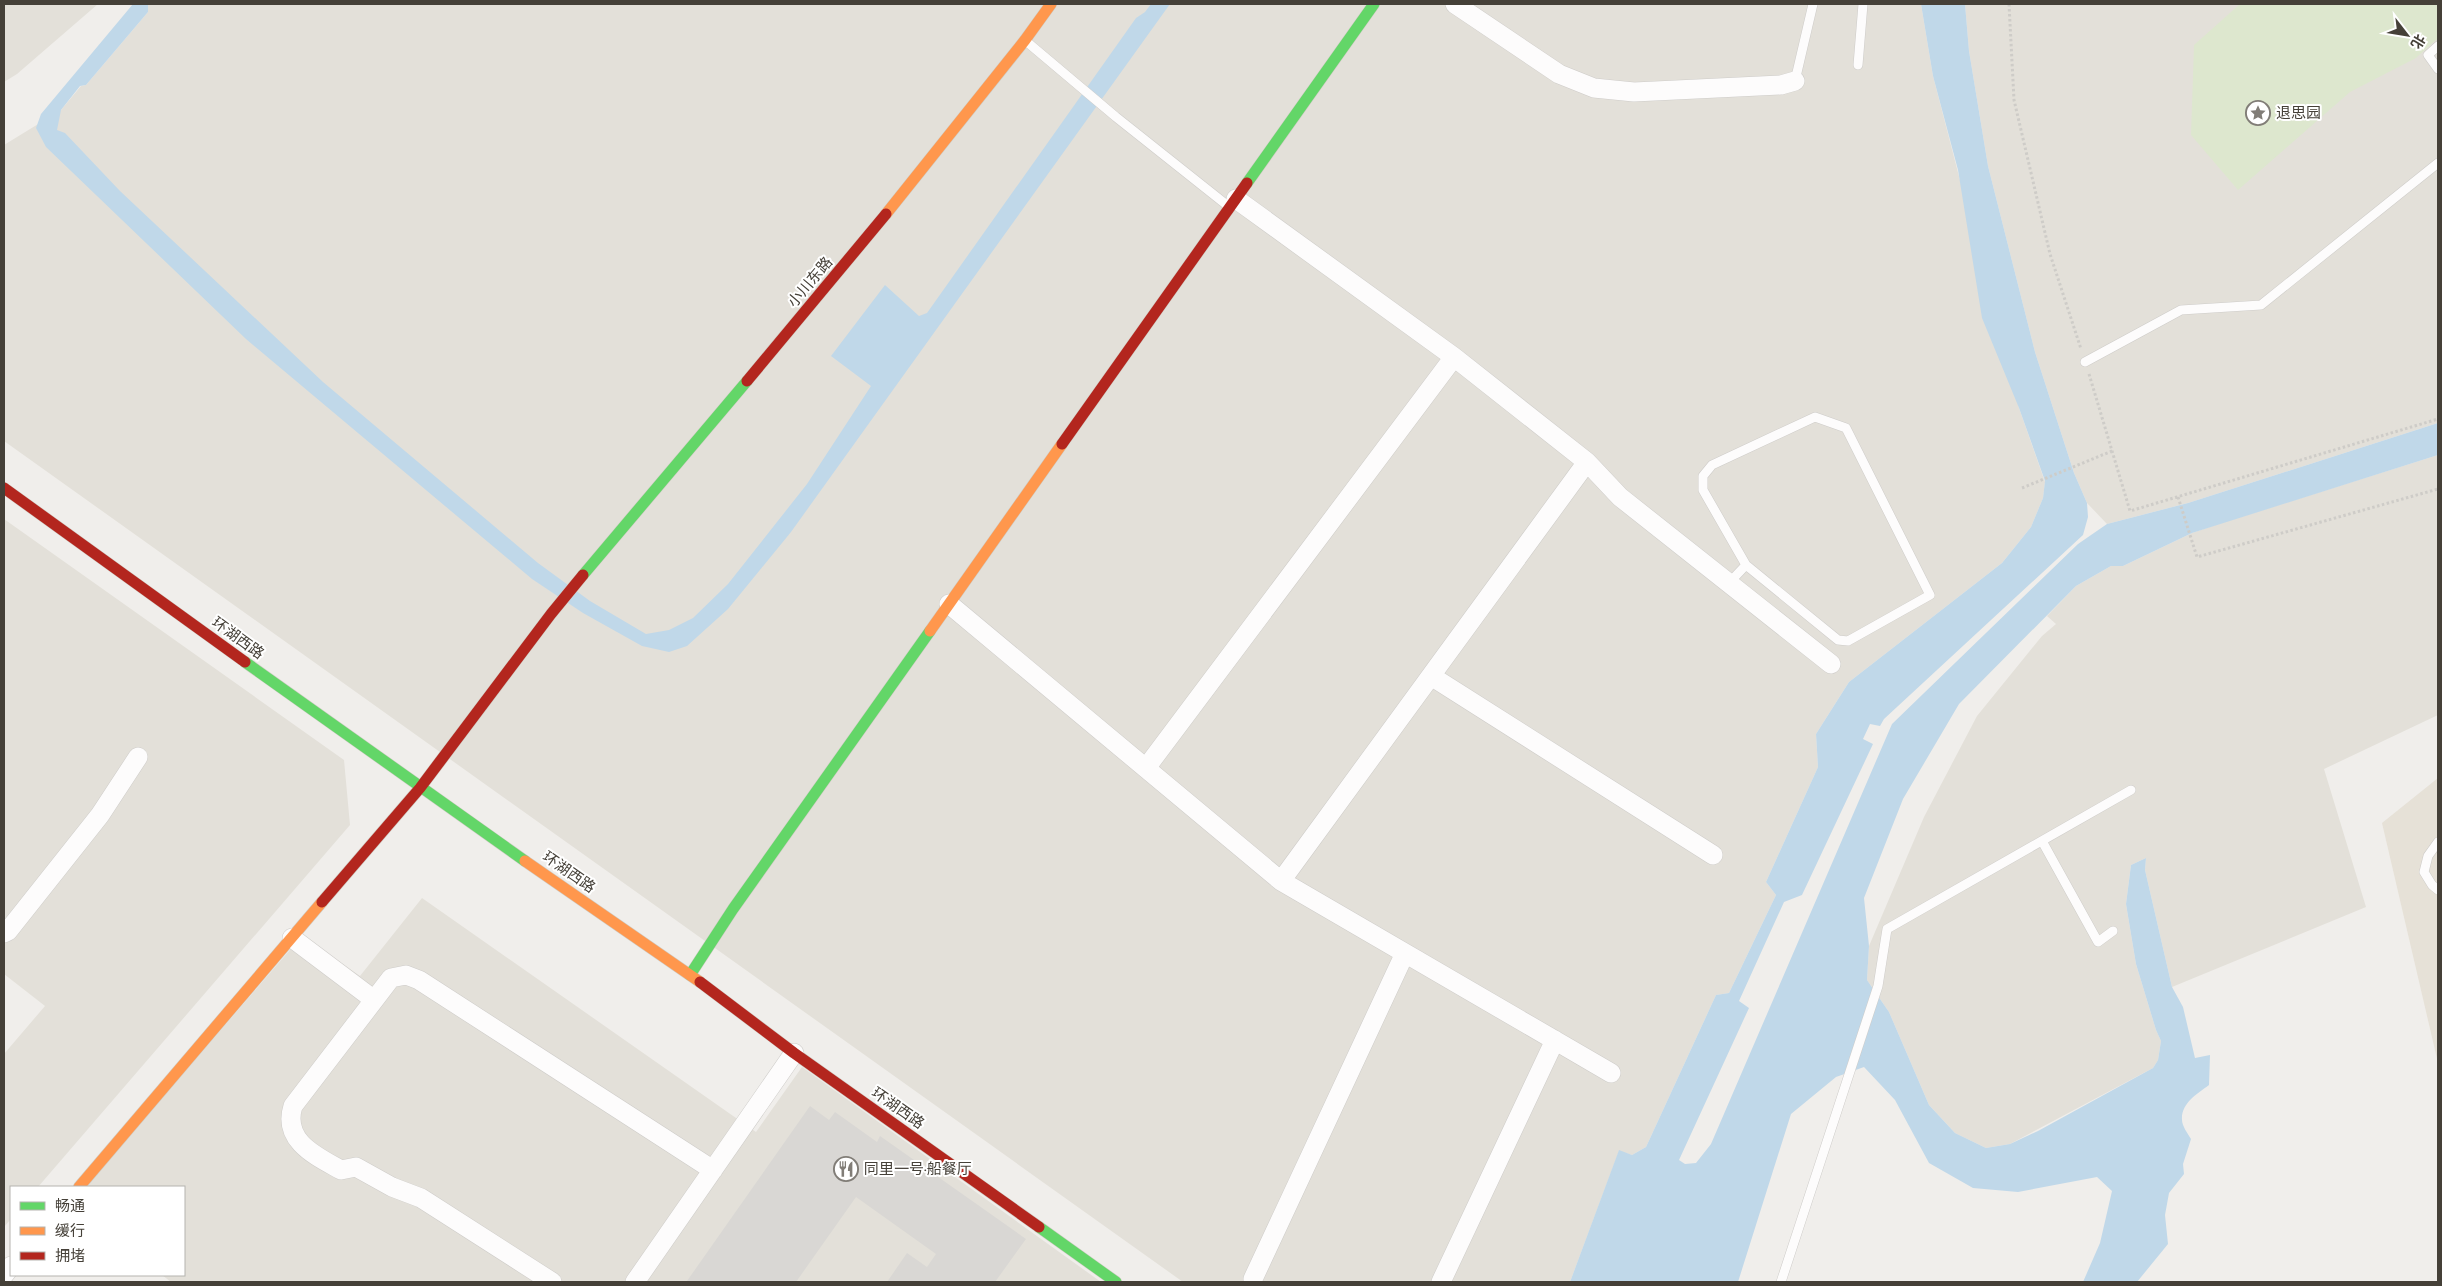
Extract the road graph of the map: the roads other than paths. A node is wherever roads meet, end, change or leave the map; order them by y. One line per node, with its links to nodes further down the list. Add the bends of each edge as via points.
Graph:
1 (1051, 4): 6 (street, 小川东路)
2 (1374, 4): 12 (street)
3 (1455, 4): 10 (street, via 1559,74 1594,88 1634,92 1781,85)
4 (1813, 4): 10 (lane)
5 (1863, 4): 8 (lane)
6 (1025, 40): 12 (lane, via 1116,117); 24 (street, 小川东路, via 912,183 551,614)
7 (2438, 46): 9 (lane, via 2428,55)
8 (1858, 65)
9 (2438, 69)
10 (1795, 81)
11 (2438, 163): 14 (lane, via 2261,305 2181,310)
12 (1233, 203): 13 (street); 19 (street)
13 (1454, 357): 15 (street); 23 (street)
14 (2085, 362)
15 (1587, 462): 18 (street, via 1620,496); 21 (street)
16 (4, 488): 24 (street, 环湖西路)
17 (1746, 565): 17 (lane, via 1838,640 1848,641 1930,596 1846,428 1815,417 1712,465 1703,476 1703,490); 18 (lane)
18 (1729, 583): 20 (street)
19 (949, 604): 23 (street); 35 (street, via 733,909)
20 (1831, 664)
21 (1431, 676): 28 (street); 29 (street)
22 (138, 757): 32 (street, via 100,815)
23 (1146, 768): 29 (street)
24 (420, 788): 33 (street, 小川东路); 35 (street, 环湖西路)
25 (2131, 790): 26 (lane)
26 (2042, 841): 31 (lane, via 2098,942); 47 (lane, via 1886,929 1878,986)
27 (2438, 842): 30 (lane, via 2428,856 2424,872)
28 (1713, 855)
29 (1281, 881): 34 (street)
30 (2438, 890)
31 (2113, 931)
32 (4, 933)
33 (292, 938): 36 (street); 41 (street, 小川东路)
34 (1405, 953): 37 (street); 42 (street)
35 (690, 975): 38 (street, 环湖西路)
36 (374, 999): 40 (street, via 390,978 406,975 419,980); 43 (street, via 293,1106 290,1118 295,1138 341,1170 356,1167 392,1187 421,1198)
37 (1555, 1040): 39 (street); 46 (street)
38 (794, 1053): 40 (street); 45 (street, 环湖西路)
39 (1611, 1073)
40 (713, 1170): 44 (street)
41 (80, 1186)
42 (1253, 1279)
43 (552, 1282)
44 (636, 1282)
45 (1116, 1282)
46 (1441, 1282)
47 (1781, 1282)

